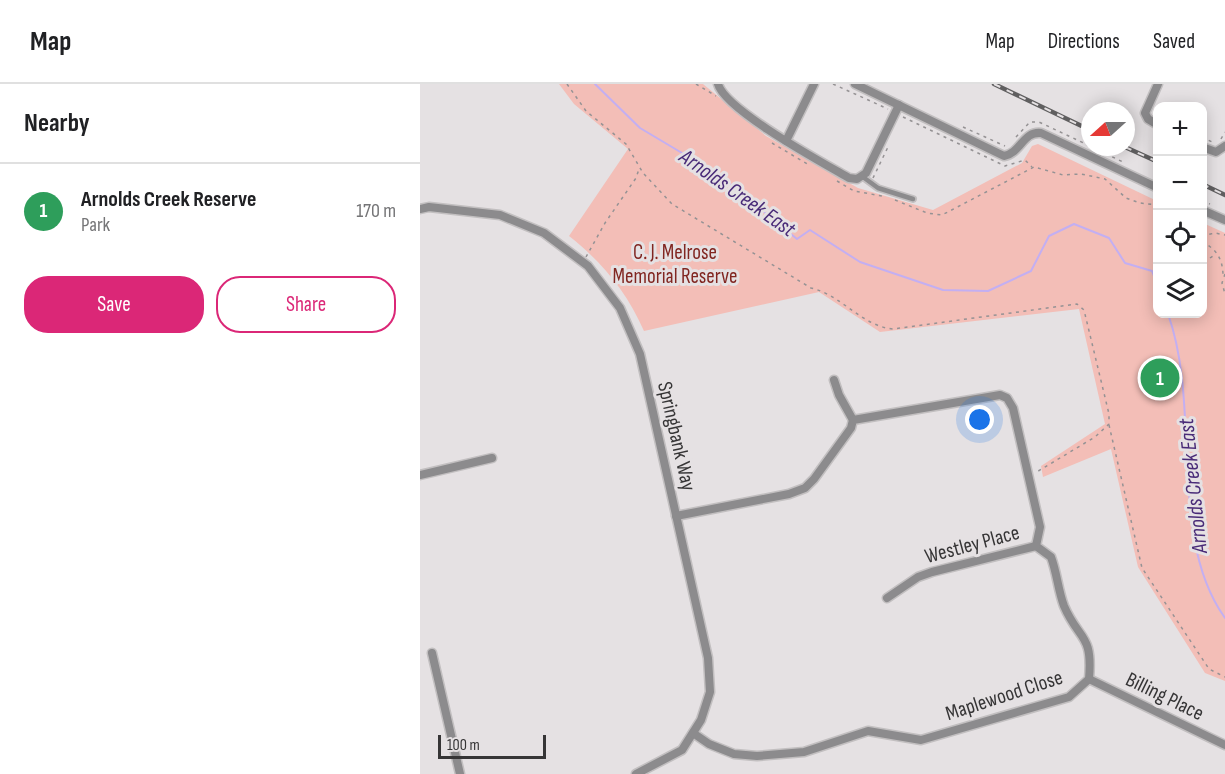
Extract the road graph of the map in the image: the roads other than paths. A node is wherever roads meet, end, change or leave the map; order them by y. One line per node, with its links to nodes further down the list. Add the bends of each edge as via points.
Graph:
1 (718, 84): 7 (street, via 732,102)
2 (814, 84): 7 (street)
3 (855, 84): 5 (street)
4 (1158, 84): 6 (street, via 1145,113)
5 (899, 105): 10 (street); 11 (street, via 1004,156 1015,151 1031,134 1041,133)
6 (1153, 122)
7 (786, 141): 10 (street, via 849,178)
8 (1222, 143): 9 (street, via 1216,152)
9 (1207, 149)
10 (863, 177): 12 (lane, via 870,184)
11 (1153, 186)
12 (913, 199)
13 (420, 209): 20 (street, Springbank Way, via 500,215 544,233 588,266 620,308 640,354)
14 (1207, 212): 15 (street)
15 (1225, 220)
16 (834, 380): 17 (street)
17 (853, 420): 20 (street, via 805,488); 21 (street, via 1000,395 1007,398 1013,408 1040,527)
18 (492, 458): 19 (street)
19 (420, 475)
20 (676, 516): 25 (street, Springbank Way, via 708,658 710,692)
21 (1036, 546): 22 (street, Westley Place, via 932,572); 24 (street, Maplewood Close, via 1051,556 1066,609 1090,650)
22 (887, 597)
23 (432, 653): 27 (street)
24 (1089, 679): 25 (street, Maplewood Close, via 1069,697 921,740 868,731 804,752 757,756 734,754); 26 (street, Billing Place)
25 (693, 733): 28 (street, Springbank Way, via 682,750)
26 (1225, 745)
27 (460, 774)
28 (636, 774)

